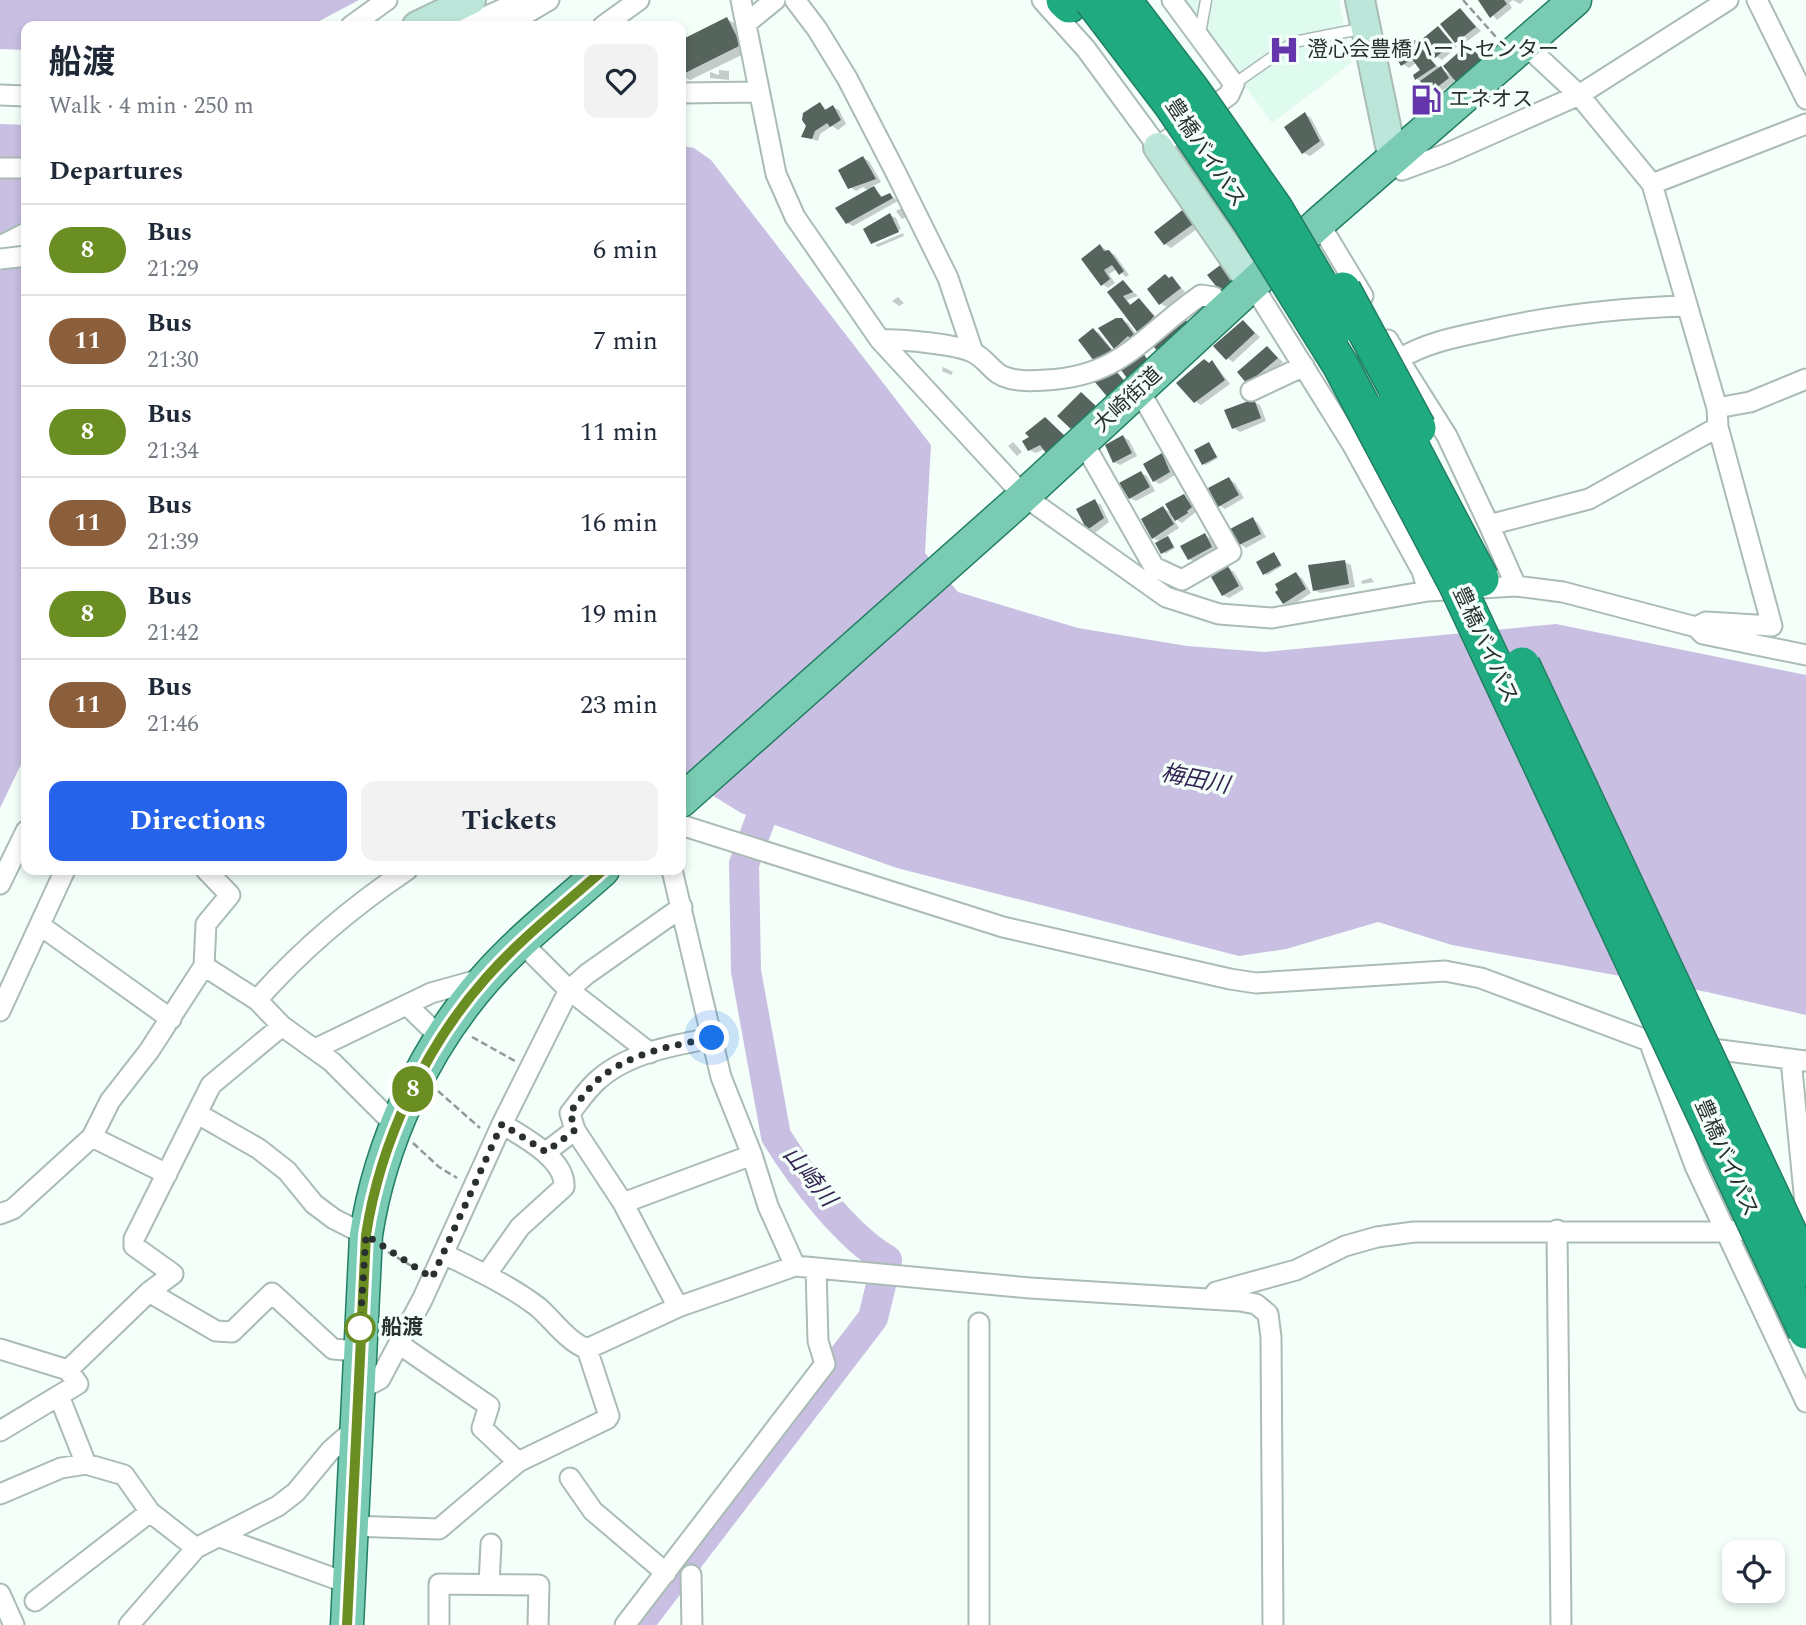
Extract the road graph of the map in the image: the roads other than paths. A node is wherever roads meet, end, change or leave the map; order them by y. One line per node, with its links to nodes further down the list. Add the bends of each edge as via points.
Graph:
1 (387, 0): 18 (street)
2 (471, 0): 19 (street)
3 (523, 0): 20 (street)
4 (549, 0): 21 (street)
5 (639, 0): 22 (street)
6 (741, 0): 23 (street)
7 (775, 0): 23 (street)
8 (795, 0): 51 (street, via 847,78 896,173 948,278)
9 (1123, 0): 59 (highway, 豊橋バイパス, bridge, via 1275,209 1360,353)
10 (1147, 0): 59 (highway, bridge, via 1283,193 1338,281 1416,422)
11 (1172, 0): 25 (street)
12 (1206, 0): 25 (lane)
13 (1360, 0): 24 (street)
14 (1574, 0): 26 (main road, 大崎街道)
15 (1728, 0): 31 (street)
16 (1757, 0): 33 (street)
17 (1067, 1): 35 (street, via 1086,49); 59 (highway, bridge, via 1146,110 1363,437)
18 (358, 21)
19 (427, 21)
20 (476, 21)
21 (513, 21)
22 (610, 21)
23 (748, 22): 28 (street)
24 (1365, 28): 27 (lane, via 1294,42); 36 (street)
25 (1199, 37): 27 (street)
26 (1521, 49): 31 (street, via 1535,54); 36 (main road, 大崎街道)
27 (1234, 84): 35 (street, via 1228,95)
28 (758, 92): 29 (street); 50 (street, via 776,174 795,217)
29 (686, 93)
30 (0, 95): 32 (street)
31 (1579, 95): 36 (street, via 1402,170); 39 (street)
32 (21, 96)
33 (1806, 99)
34 (1806, 124): 39 (street)
35 (1158, 147): 47 (street)
36 (1393, 160): 40 (main road, 大崎街道)
37 (0, 168): 38 (street)
38 (21, 168)
39 (1652, 184): 48 (street)
40 (1319, 223): 47 (main road, 大崎街道); 52 (street)
41 (21, 236): 42 (street)
42 (0, 246)
43 (21, 254): 46 (street, bridge)
44 (21, 257): 45 (street, bridge)
45 (0, 259)
46 (0, 265)
47 (1252, 284): 49 (main road, 大崎街道); 53 (street)
48 (1686, 306): 52 (street, via 1553,316 1424,344); 57 (street)
49 (1224, 310): 51 (street, via 1214,296 1201,295 1115,362 1077,378 1007,378); 55 (main road, 大崎街道)
50 (880, 340): 51 (street, via 900,339); 60 (street)
51 (973, 352)
52 (1398, 359): 61 (street, via 1447,436)
53 (1304, 366): 56 (street); 63 (street, via 1353,444 1422,571)
54 (1806, 379): 57 (street)
55 (1139, 390): 58 (main road, 大崎街道); 58 (street, via 1231,552 1182,580 1154,567)
56 (1251, 391)
57 (1718, 417): 61 (street, via 1589,499); 64 (street, via 1772,626 1706,622)
58 (1083, 442): 60 (main road, 大崎街道)
59 (1424, 496): 110 (highway, 豊橋バイパス, bridge, via 1481,578); 116 (highway, 豊橋バイパス, bridge, via 1474,621)
60 (1019, 500): 63 (street, via 1166,597 1219,614 1272,618); 66 (main road, 大崎街道)
61 (1489, 524): 62 (street)
62 (1516, 586): 63 (street); 64 (street)
63 (1428, 591)
64 (1696, 626): 65 (street, via 1703,634)
65 (1806, 655)
66 (686, 796)
67 (686, 827): 88 (street, via 1003,927 1230,979 1256,983 1445,971 1481,978)
68 (21, 841): 74 (street)
69 (63, 875): 76 (street)
70 (211, 875): 78 (street, via 230,895 206,924)
71 (400, 875): 81 (street, via 328,930)
72 (597, 875): 77 (main road)
73 (673, 875): 75 (street)
74 (0, 884)
75 (682, 907): 80 (street); 87 (street)
76 (41, 926): 83 (street); 84 (street)
77 (521, 943): 79 (main road); 80 (street)
78 (204, 966): 81 (street); 84 (street)
79 (486, 978): 82 (street, via 431,993); 86 (main road)
80 (569, 990): 90 (street); 95 (street)
81 (257, 1000): 85 (street)
82 (408, 1006): 86 (street); 89 (street)
83 (0, 1012)
84 (171, 1019): 96 (street, via 110,1101)
85 (282, 1026): 89 (street); 92 (street, via 211,1084)
86 (447, 1032): 93 (main road)
87 (712, 1038): 90 (street); 98 (street, via 721,1077)
88 (1649, 1041): 91 (street); 105 (street)
89 (315, 1049): 93 (street)
90 (650, 1054): 94 (street, via 624,1063 598,1080 570,1112)
91 (1799, 1061): 101 (street)
92 (198, 1114): 99 (street); 106 (street, via 259,1149 287,1171 314,1204)
93 (396, 1126): 106 (main road)
94 (575, 1130): 97 (street); 100 (street)
95 (499, 1131): 97 (street); 107 (street)
96 (92, 1138): 99 (street); 102 (street, via 13,1209)
97 (546, 1152): 111 (street, via 564,1187 520,1227)
98 (752, 1155): 100 (street); 108 (street, via 768,1206)
99 (167, 1174): 112 (street, via 135,1238 134,1246 141,1253 173,1274)
100 (623, 1203): 114 (street)
101 (1806, 1213)
102 (0, 1214)
103 (1806, 1223): 105 (street)
104 (1557, 1230): 105 (street); 113 (street, via 1414,1232 1377,1237 1345,1246 1296,1270); 151 (street)
105 (1724, 1232): 124 (street)
106 (366, 1235): 120 (main road)
107 (444, 1254): 111 (street); 117 (street)
108 (795, 1266): 109 (street); 114 (street)
109 (816, 1268): 113 (street); 136 (street, via 818,1340 825,1364)
110 (1806, 1269)
111 (485, 1275): 119 (street, via 539,1308 575,1344)
112 (149, 1292): 120 (street, via 216,1331 232,1332 272,1293 333,1349); 121 (street)
113 (1190, 1298): 150 (street, via 1256,1304 1268,1314)
114 (678, 1307): 119 (street)
115 (979, 1323): 149 (street)
116 (1806, 1331)
117 (399, 1343): 122 (street, via 380,1379); 127 (street, via 489,1406 482,1428)
118 (0, 1349): 121 (street)
119 (587, 1349): 127 (street, via 609,1416)
120 (358, 1351): 122 (main road)
121 (68, 1370): 123 (street, via 78,1384)
122 (357, 1391): 125 (main road)
123 (59, 1396): 126 (street); 128 (street)
124 (1806, 1402)
125 (355, 1429): 132 (main road); 133 (street, via 296,1492)
126 (0, 1432)
127 (518, 1462): 132 (street, via 439,1529)
128 (86, 1464): 130 (street, via 61,1468); 131 (street, via 124,1475)
129 (570, 1478): 136 (street, via 593,1511)
130 (0, 1494)
131 (150, 1512): 135 (street); 141 (street)
132 (350, 1526): 138 (main road)
133 (220, 1537): 135 (street); 138 (street)
134 (491, 1544): 139 (street)
135 (196, 1548): 143 (street)
136 (666, 1573): 147 (street)
137 (691, 1575): 148 (street)
138 (347, 1583): 144 (main road)
139 (489, 1584): 145 (street, via 439,1584); 146 (street, via 539,1585)
140 (0, 1594): 142 (street)
141 (36, 1601)
142 (14, 1625)
143 (130, 1625)
144 (347, 1625)
145 (439, 1625)
146 (538, 1625)
147 (625, 1625)
148 (692, 1625)
149 (979, 1625)
150 (1273, 1625)
151 (1561, 1625)

